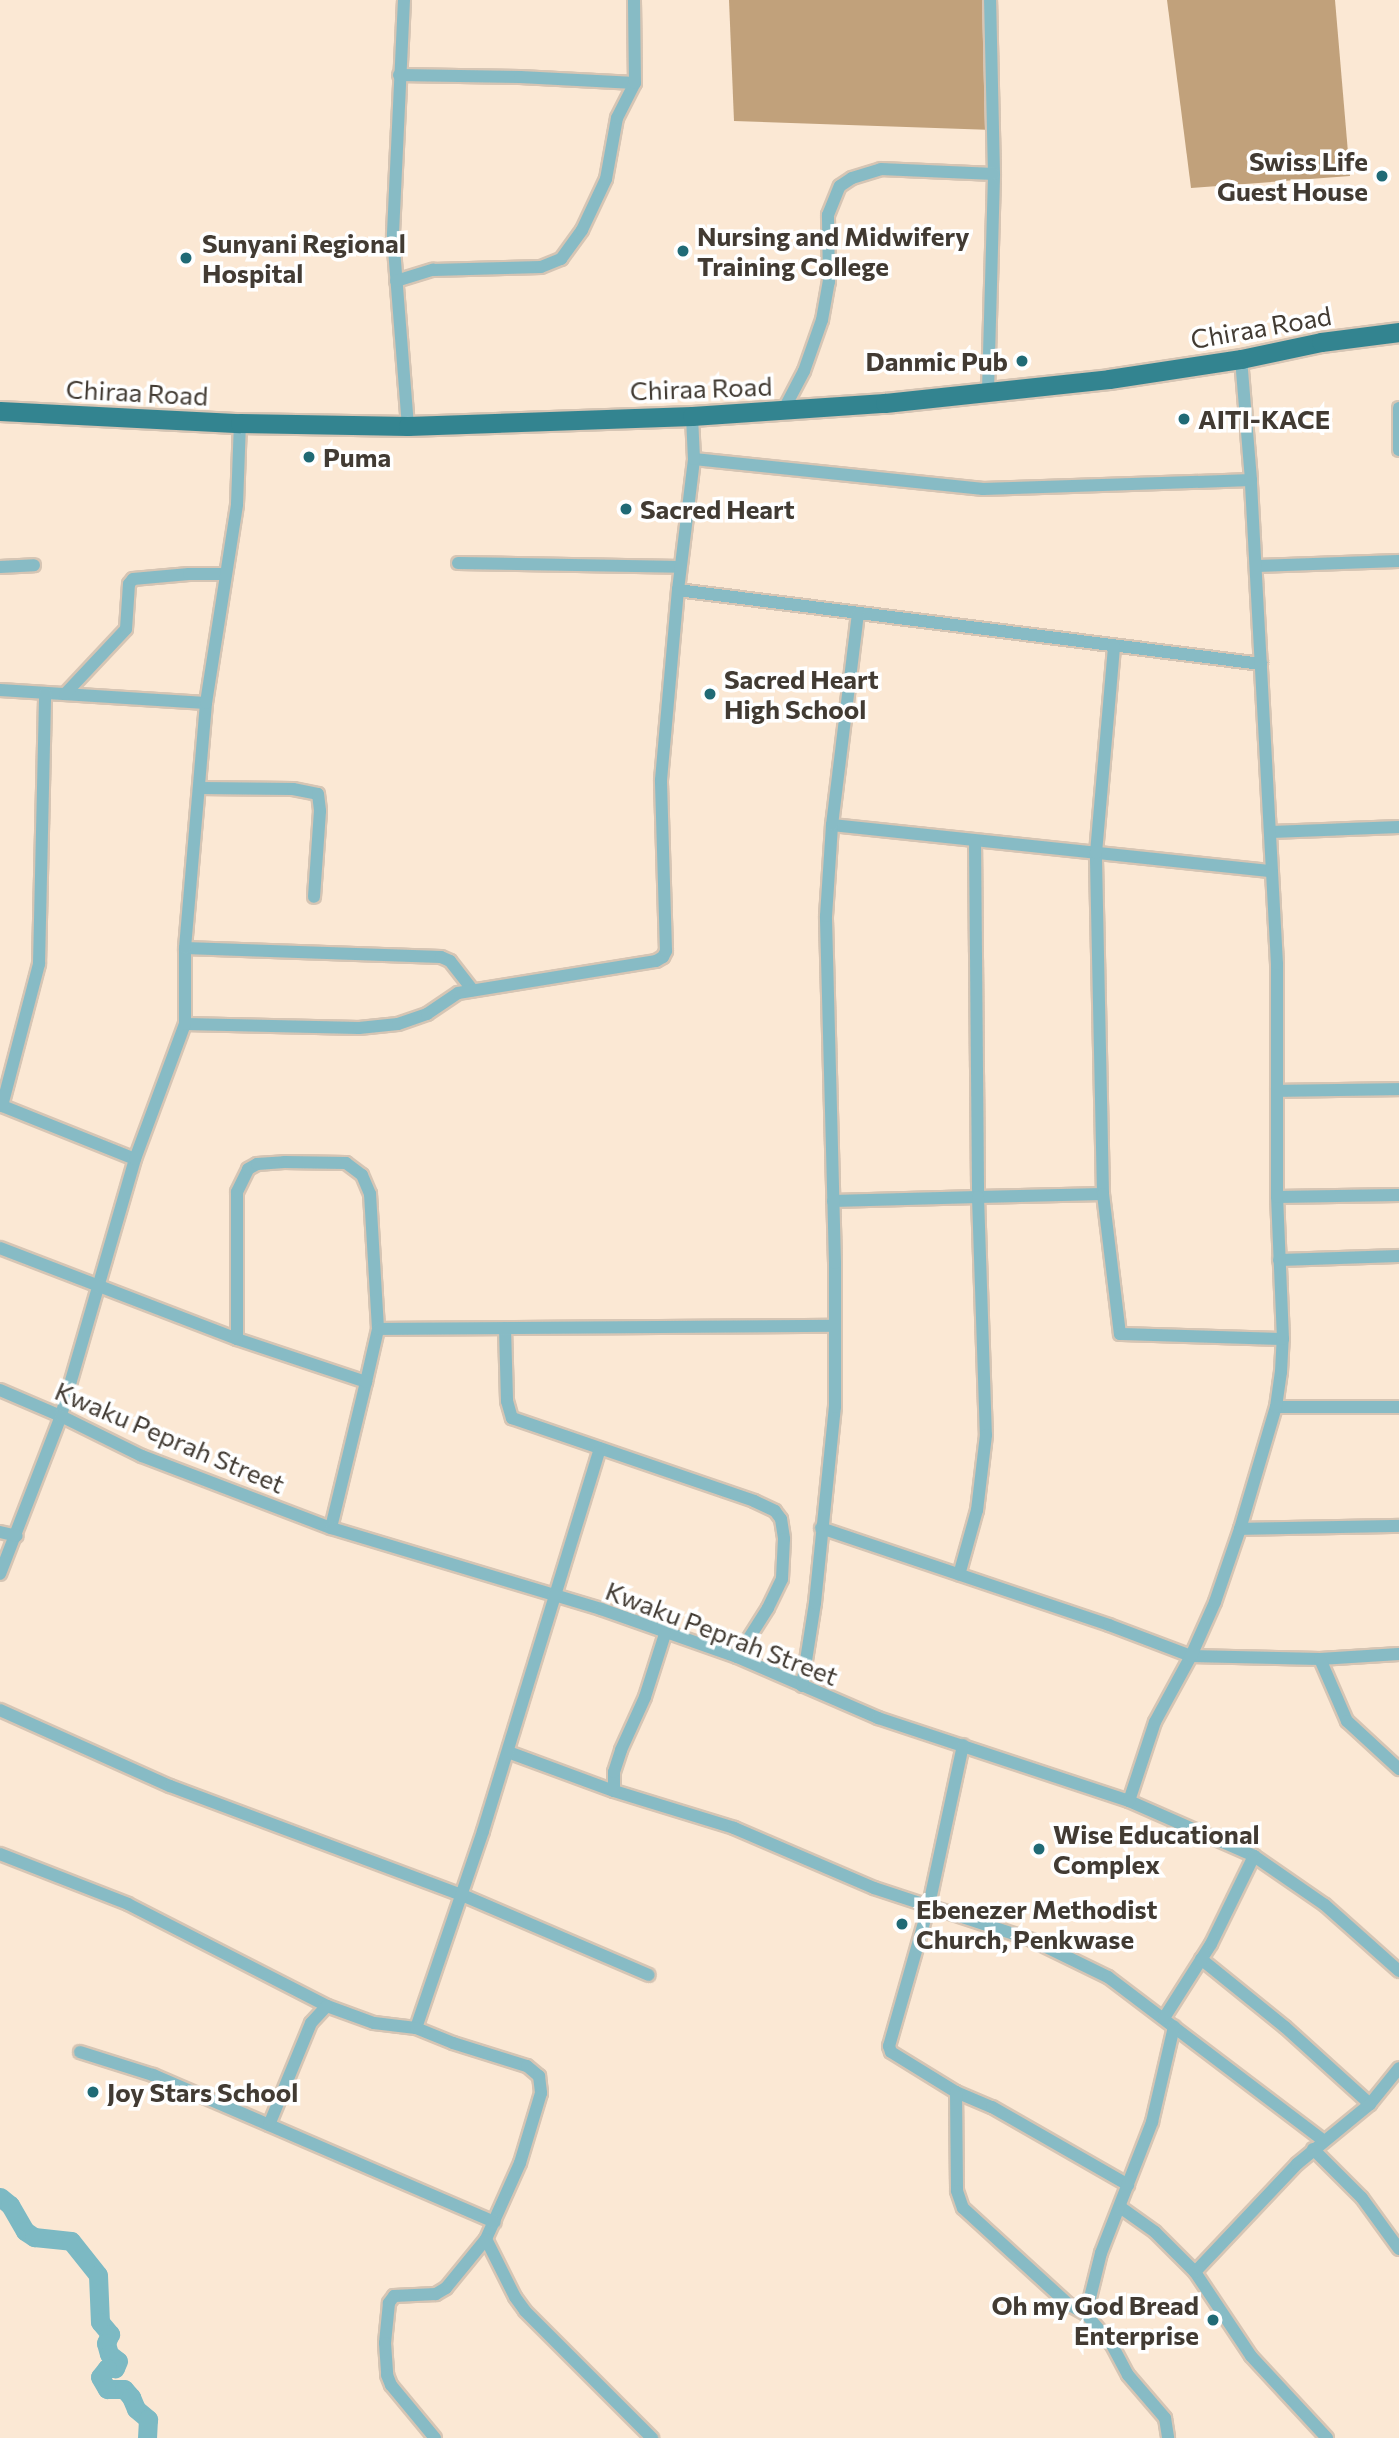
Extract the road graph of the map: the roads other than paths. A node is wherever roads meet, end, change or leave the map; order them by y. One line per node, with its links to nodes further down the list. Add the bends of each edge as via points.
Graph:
1 (404, 0): 4 (street)
2 (634, 0): 5 (street)
3 (990, 0): 6 (street)
4 (399, 75): 5 (street); 7 (street, via 393,236)
5 (635, 83): 7 (street, via 617,118 606,179 582,230 561,259 541,267 433,270)
6 (994, 174): 10 (street); 13 (street, via 881,169 852,177 840,186 828,215 829,282 822,320 804,371)
7 (396, 281): 16 (street)
8 (1399, 332): 9 (highway, Chiraa Road)
9 (1241, 359): 10 (highway, Chiraa Road); 19 (street)
10 (988, 391): 13 (highway, Chiraa Road)
11 (1399, 408): 17 (street)
12 (0, 411): 15 (highway, Chiraa Road)
13 (783, 411): 14 (highway, Chiraa Road)
14 (692, 416): 16 (highway, Chiraa Road); 18 (street)
15 (240, 423): 16 (highway, Chiraa Road); 26 (street, via 237,504)
16 (408, 426)
17 (1399, 450)
18 (694, 459): 19 (street, via 983,489); 25 (street)
19 (1251, 480): 23 (street)
20 (1399, 561): 23 (street)
21 (458, 562): 25 (street)
22 (34, 565): 24 (street)
23 (1256, 566): 30 (street)
24 (0, 567)
25 (680, 567): 27 (street)
26 (226, 574): 33 (street, via 133,579 126,629); 34 (street)
27 (678, 590): 28 (street); 44 (street, via 661,780 663,957)
28 (858, 614): 29 (street); 36 (street)
29 (1114, 646): 30 (street); 40 (street)
30 (1261, 664): 38 (street)
31 (0, 690): 32 (street)
32 (45, 693): 33 (street); 48 (street, via 39,964)
33 (65, 694): 34 (street)
34 (206, 703): 35 (street)
35 (200, 788): 42 (street, via 293,789 318,794); 43 (street)
36 (832, 825): 39 (street); 54 (street, via 826,916)
37 (1399, 827): 38 (street)
38 (1271, 832): 41 (street)
39 (975, 841): 40 (street); 52 (street)
40 (1096, 853): 41 (street); 50 (street)
41 (1272, 871): 47 (street, via 1278,964)
42 (314, 897)
43 (185, 948): 44 (street, via 441,957 450,961); 45 (street)
44 (473, 990): 45 (street, via 458,993 427,1014 385,1025)
45 (185, 1024): 49 (street)
46 (1399, 1089): 47 (street)
47 (1277, 1091): 53 (street)
48 (1, 1106): 49 (street)
49 (135, 1160): 58 (street)
50 (1103, 1194): 52 (street); 63 (street, via 1120,1334)
51 (1399, 1195): 53 (street)
52 (978, 1197): 54 (street); 77 (street, via 986,1435 977,1510)
53 (1278, 1198): 57 (street)
54 (833, 1201): 59 (street)
55 (0, 1248): 58 (street)
56 (1399, 1256): 57 (street)
57 (1279, 1260): 63 (street)
58 (98, 1284): 62 (street); 68 (street)
59 (833, 1326): 60 (street); 72 (street, via 835,1407)
60 (505, 1328): 61 (street); 69 (street, via 507,1401 512,1418)
61 (378, 1329): 62 (street, via 370,1194 362,1175 346,1163 284,1162 248,1169 237,1192); 64 (street)
62 (237, 1339): 64 (street)
63 (1283, 1339): 66 (street)
64 (366, 1382): 71 (street)
65 (0, 1390): 68 (street, Kwaku Peprah Street)
66 (1276, 1406): 67 (street); 73 (street)
67 (1399, 1406)
68 (61, 1416): 71 (street, Kwaku Peprah Street, via 142,1456); 75 (street)
69 (600, 1449): 78 (street); 82 (street, via 754,1501 781,1519 782,1579)
70 (1399, 1526): 73 (street)
71 (331, 1528): 78 (street, Kwaku Peprah Street)
72 (821, 1528): 77 (street); 84 (street)
73 (1240, 1530): 81 (street)
74 (0, 1532): 75 (street)
75 (17, 1536): 76 (street)
76 (0, 1574)
77 (959, 1575): 81 (street)
78 (553, 1594): 79 (street, Kwaku Peprah Street); 87 (street)
79 (665, 1634): 82 (street, Kwaku Peprah Street); 89 (street, via 645,1697 621,1750)
80 (1399, 1654): 83 (street)
81 (1191, 1656): 83 (street); 90 (street, via 1155,1722)
82 (737, 1657): 84 (street, Kwaku Peprah Street)
83 (1320, 1659): 88 (street, via 1347,1721)
84 (802, 1686): 86 (street, Kwaku Peprah Street, via 878,1718)
85 (0, 1710): 93 (street, via 170,1786)
86 (962, 1745): 90 (street, Kwaku Peprah Street); 94 (street)
87 (508, 1752): 89 (street); 93 (street)
88 (1399, 1769)
89 (614, 1791): 94 (street, via 734,1828 874,1888)
90 (1129, 1801): 92 (street, Kwaku Peprah Street)
91 (0, 1854): 98 (street, via 128,1904)
92 (1254, 1856): 95 (street); 96 (street, Kwaku Peprah Street, via 1325,1905)
93 (462, 1895): 97 (street); 100 (street)
94 (929, 1905): 99 (street, via 1032,1940 1080,1963 1108,1977); 103 (street, via 889,2046 891,2052)
95 (1201, 1959): 99 (street); 104 (street)
96 (1399, 1971)
97 (649, 1976)
98 (327, 2006): 100 (street, via 374,2023); 105 (street, via 305,2035)
99 (1169, 2023): 106 (street); 108 (street, via 1152,2122)
100 (416, 2028): 110 (street, via 527,2066 540,2076 538,2108)
101 (80, 2052): 105 (street, via 153,2075)
102 (1399, 2068): 104 (street)
103 (956, 2092): 108 (street, via 985,2103); 114 (street, via 957,2191 963,2208 1055,2292)
104 (1370, 2104): 106 (street)
105 (270, 2125): 110 (street)
106 (1323, 2140): 107 (street)
107 (1312, 2150): 112 (street, via 1362,2198); 113 (street)
108 (1128, 2185): 109 (street)
109 (1120, 2207): 113 (street, via 1155,2232); 114 (street, via 1101,2253)
110 (495, 2222): 111 (street)
111 (486, 2239): 115 (street, via 446,2288 436,2294 394,2296 389,2302 387,2375); 116 (street, via 525,2311)
112 (1399, 2249)
113 (1195, 2272): 118 (street, via 1251,2356)
114 (1086, 2314): 117 (street, via 1164,2418)
115 (435, 2438)
116 (652, 2438)
117 (1168, 2438)
118 (1328, 2438)

